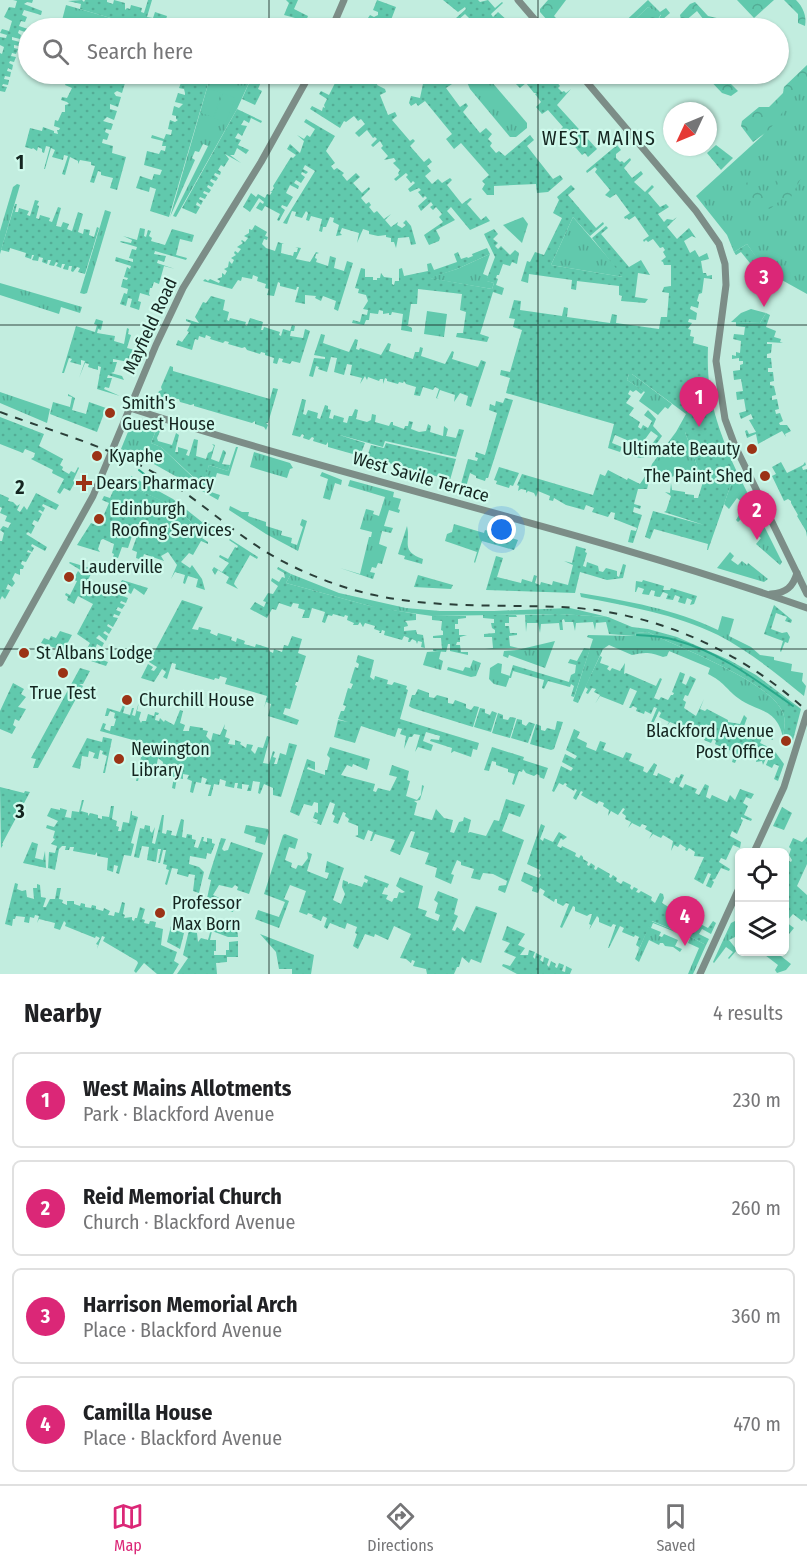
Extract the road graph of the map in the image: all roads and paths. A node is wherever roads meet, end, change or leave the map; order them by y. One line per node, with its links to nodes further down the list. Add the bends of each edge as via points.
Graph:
1 (344, 0): 3 (street)
2 (518, 0): 4 (street)
3 (336, 18)
4 (533, 18)
5 (305, 84): 7 (street, Mayfield Road, via 183,288)
6 (588, 84): 8 (street, via 696,211 719,244 726,285 716,361 725,419)
7 (130, 408): 9 (street, West Savile Terrace); 12 (street, Mayfield Road, via 85,513)
8 (797, 573): 9 (street, via 789,589); 10 (street)
9 (769, 594): 11 (street, West Savile Terrace)
10 (807, 594)
11 (807, 608)
12 (0, 663)
13 (807, 713): 14 (street, via 780,797)
14 (756, 848)
15 (735, 897): 16 (street)
16 (700, 974)

